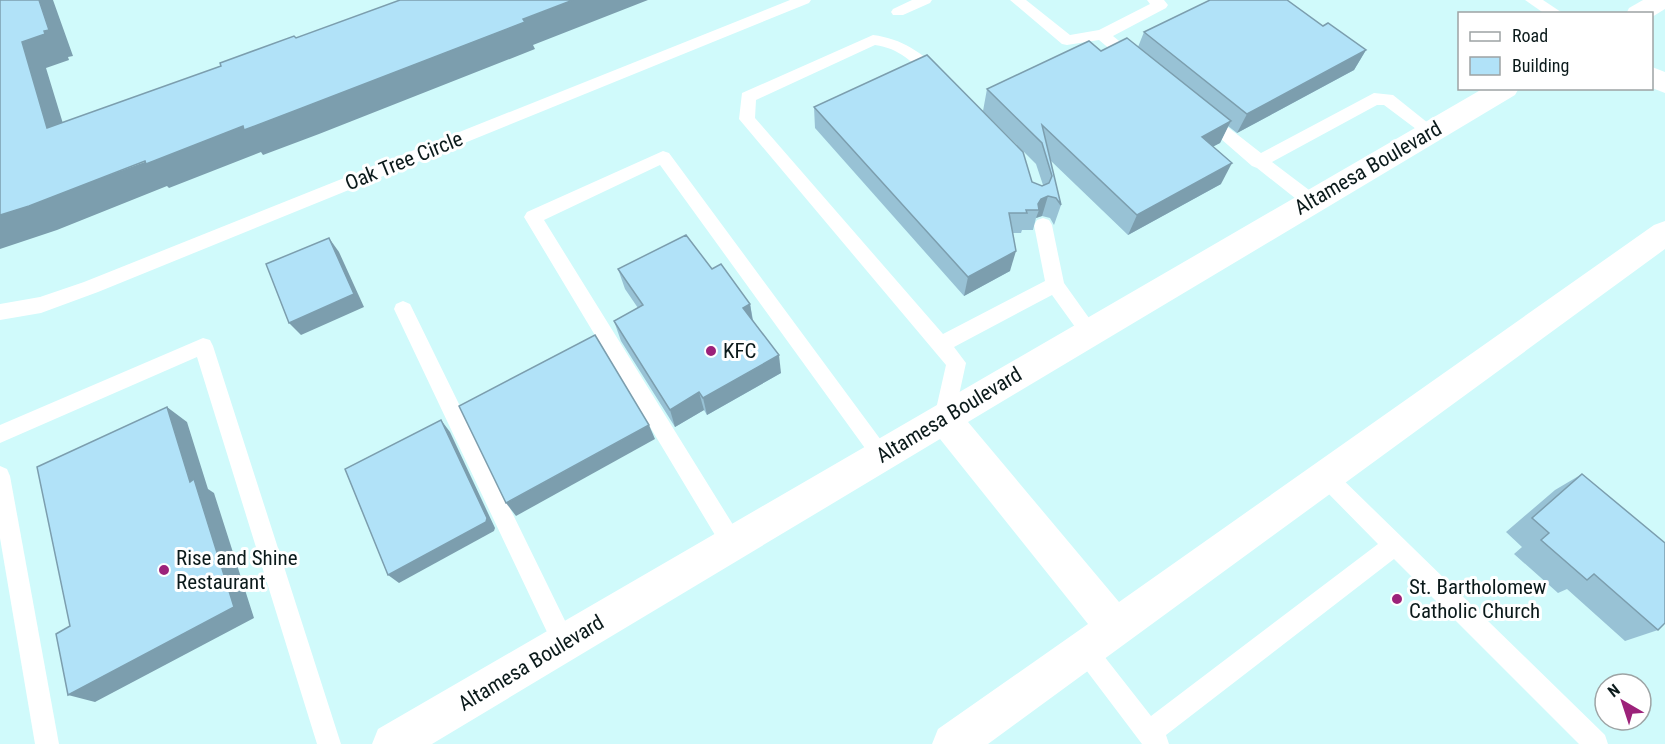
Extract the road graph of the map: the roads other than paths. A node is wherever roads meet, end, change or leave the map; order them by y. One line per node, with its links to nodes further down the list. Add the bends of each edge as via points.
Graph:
1 (804, 0): 22 (lane, Oak Tree Circle, via 91,287 41,305)
2 (925, 0): 7 (lane)
3 (1017, 0): 10 (lane, via 1066,40)
4 (1154, 0): 10 (lane, via 1161,5)
5 (1532, 0): 8 (lane)
6 (1661, 0): 9 (main road)
7 (898, 12)
8 (1553, 12)
9 (1641, 12)
10 (1102, 35): 11 (lane)
11 (1148, 72)
12 (944, 84): 24 (lane, via 910,51 891,41 873,40 748,97 747,119)
13 (1502, 90): 15 (main road, Altamesa Boulevard)
14 (1194, 110): 16 (lane)
15 (1430, 131): 16 (lane, via 1387,99 1374,99); 17 (main road, Altamesa Boulevard)
16 (1258, 162): 17 (lane)
17 (1311, 201): 23 (main road, Altamesa Boulevard)
18 (1043, 225): 20 (lane)
19 (1665, 233): 29 (main road)
20 (1055, 285): 23 (lane); 24 (lane)
21 (403, 309): 33 (lane)
22 (0, 312)
23 (1090, 332): 25 (main road, Altamesa Boulevard)
24 (940, 345): 25 (lane, via 956,363)
25 (944, 418): 27 (main road, Altamesa Boulevard); 32 (main road)
26 (0, 434): 37 (lane, via 203,346)
27 (882, 455): 30 (main road, Altamesa Boulevard); 30 (lane, via 663,157 533,217)
28 (0, 476): 36 (lane)
29 (1326, 477): 31 (lane); 32 (main road)
30 (732, 543): 33 (main road, Altamesa Boulevard)
31 (1394, 545): 35 (lane); 40 (lane)
32 (1116, 628): 34 (main road)
33 (564, 643): 38 (main road, Altamesa Boulevard)
34 (1085, 650): 35 (lane); 39 (main road)
35 (1153, 738)
36 (47, 744)
37 (329, 744)
38 (393, 744)
39 (953, 744)
40 (1596, 744)

